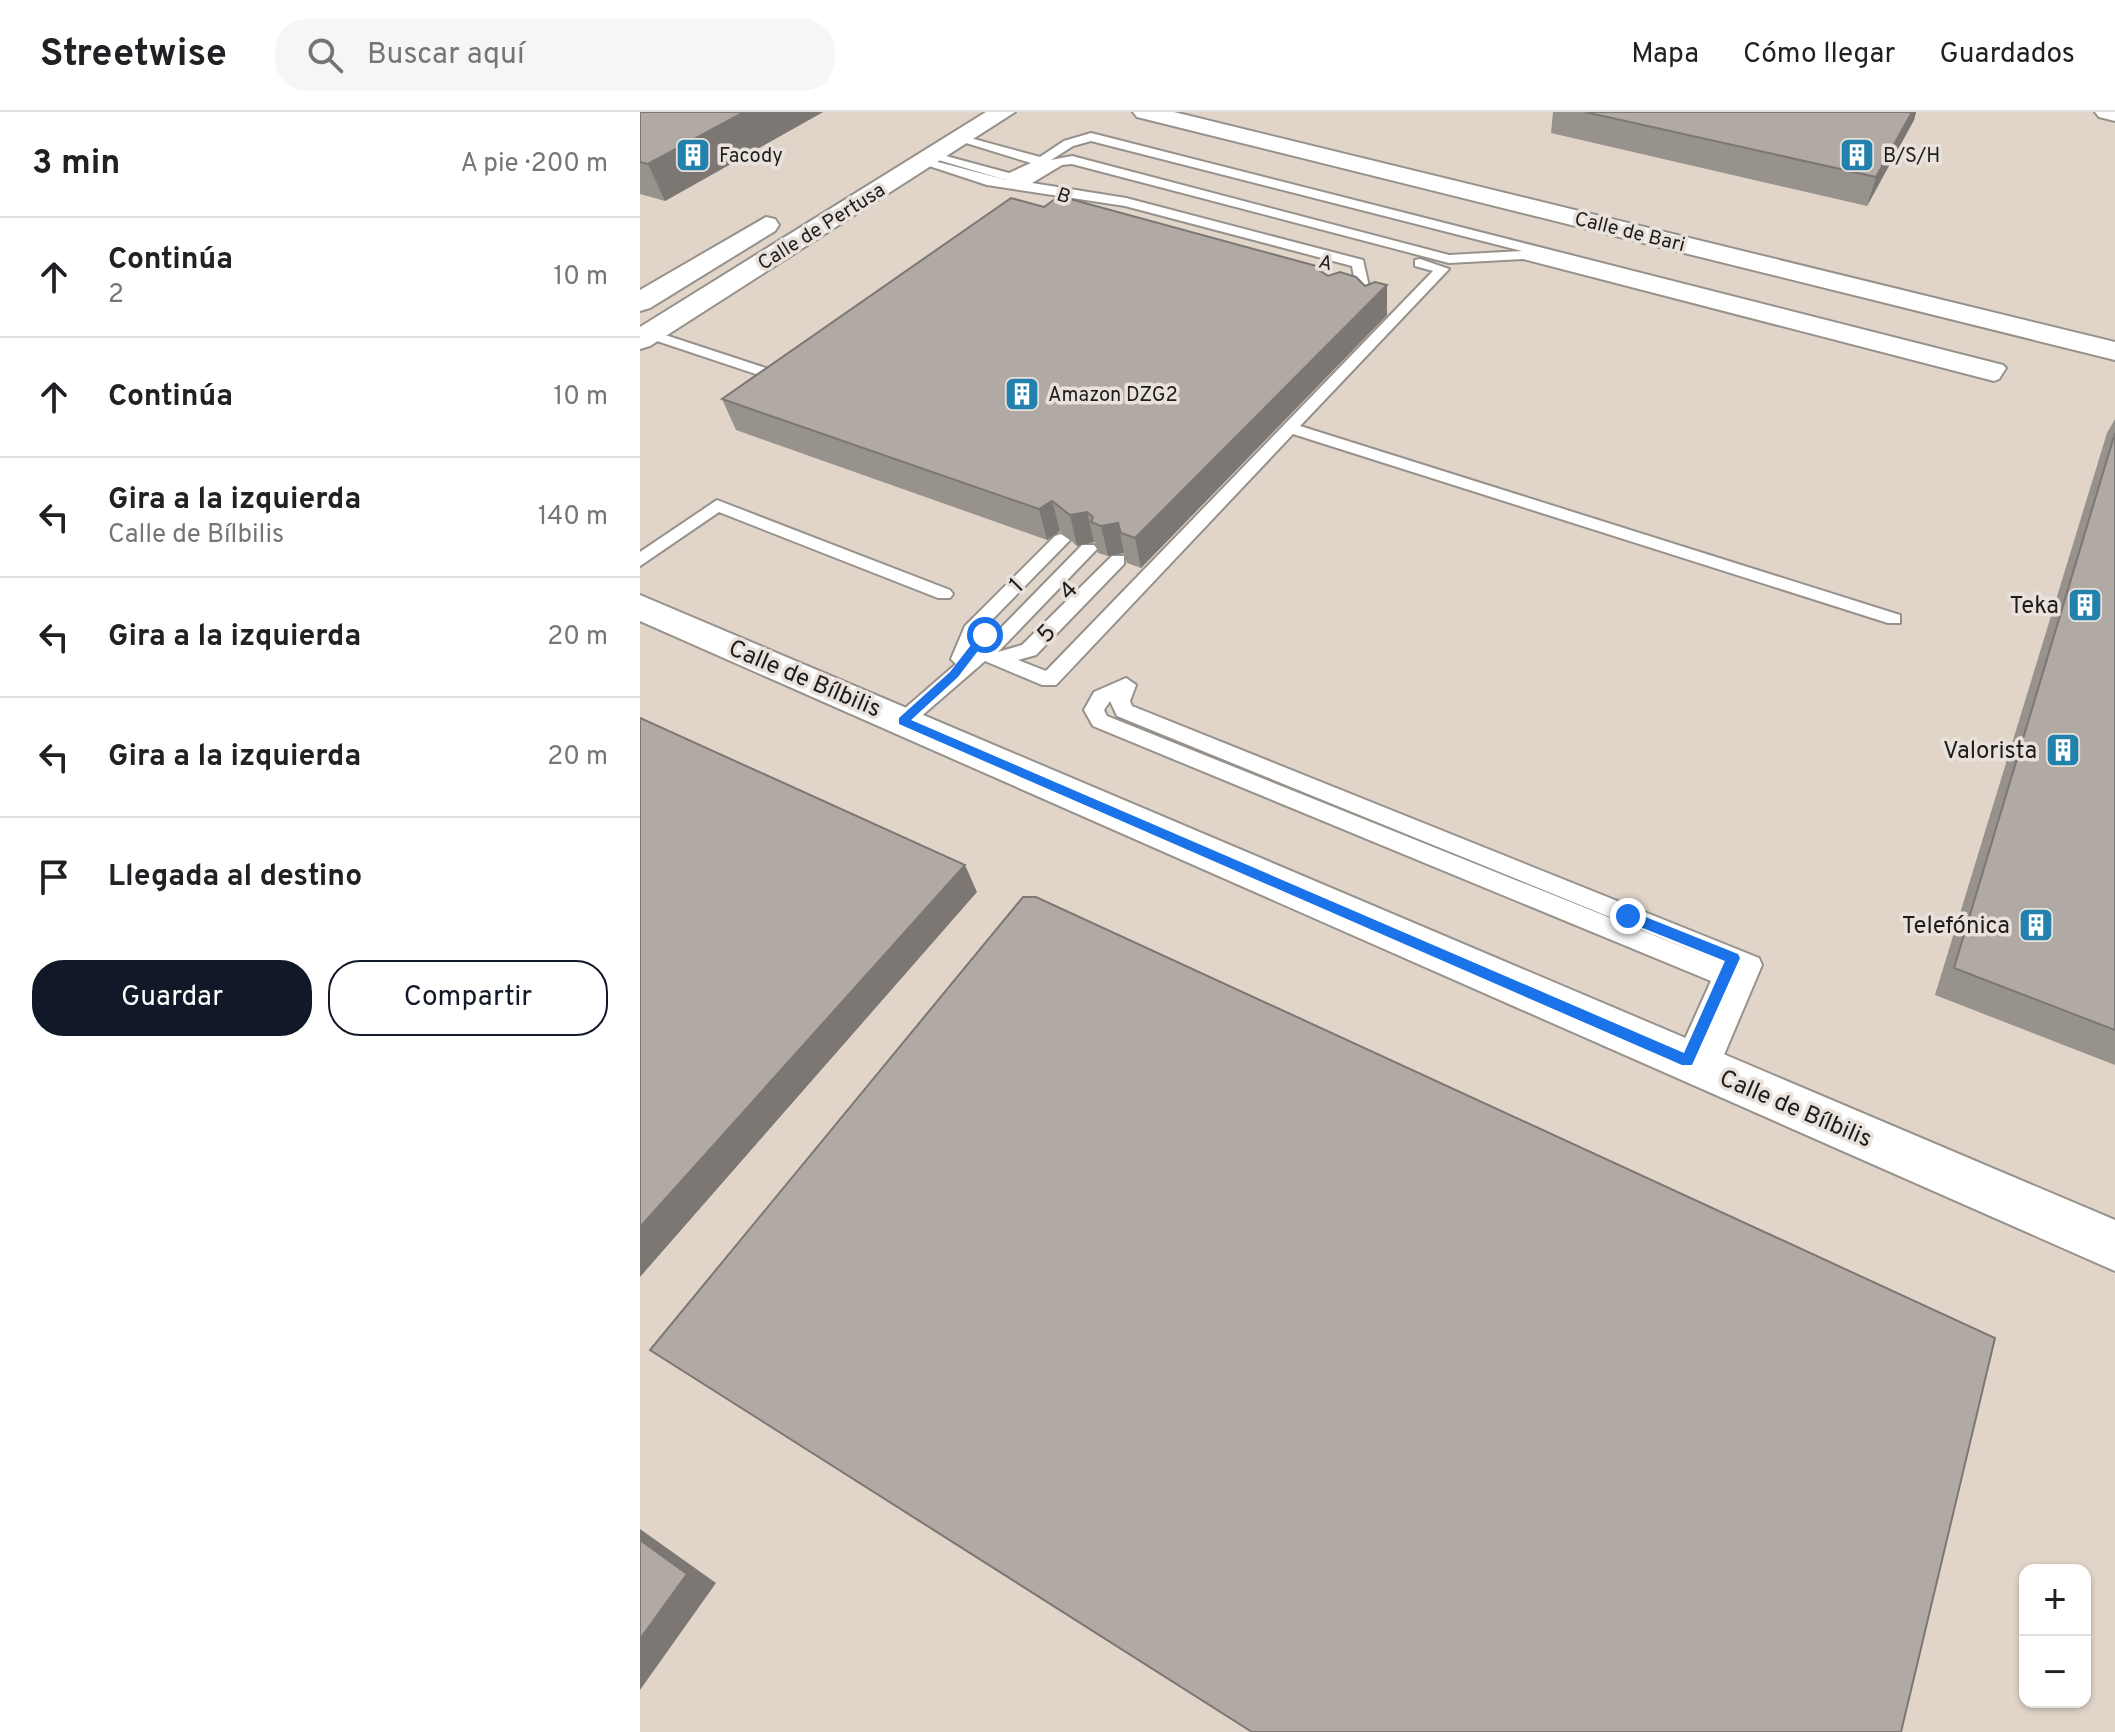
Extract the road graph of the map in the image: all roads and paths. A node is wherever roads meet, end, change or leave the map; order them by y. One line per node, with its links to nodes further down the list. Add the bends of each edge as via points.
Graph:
1 (1003, 112): 6 (street, Calle de Pertusa)
2 (1145, 112): 16 (street, Calle de Bari)
3 (1236, 112): 12 (street, Calle de Bari)
4 (2107, 112): 5 (street)
5 (2115, 114)
6 (964, 136): 7 (street, Calle de Pertusa); 8 (lane)
7 (927, 159): 9 (lane, via 1000,183); 15 (street, Calle de Pertusa)
8 (1047, 160): 8 (lane, via 1072,160 1449,259 1523,255 1994,376 1998,368 1091,137 1065,142); 9 (lane); 19 (lane, via 1442,269)
9 (1023, 182): 11 (lane, B); 13 (lane, B)
10 (789, 211): 14 (street, Calle de Pertusa)
11 (1091, 212)
12 (1868, 263)
13 (1355, 293)
14 (640, 302)
15 (643, 340): 17 (lane); 18 (lane)
16 (2115, 351)
17 (792, 382)
18 (778, 392)
19 (1294, 423): 24 (lane); 25 (lane, via 1049,680)
20 (1089, 550): 25 (lane); 25 (lane, 5, via 1029,650); 25 (lane, 1, via 971,630)
21 (640, 560): 22 (lane, via 717,505)
22 (944, 594)
23 (640, 607): 28 (street, Calle de Bílbilis)
24 (1897, 613)
25 (982, 653): 26 (lane, 5); 26 (lane)
26 (954, 675): 28 (lane)
27 (1126, 685): 29 (lane, via 1101,697 1094,710 1100,721 1734,973)
28 (903, 721): 29 (street, Calle de Bílbilis)
29 (1697, 1065): 30 (street, Calle de Bílbilis)
30 (2115, 1246)

